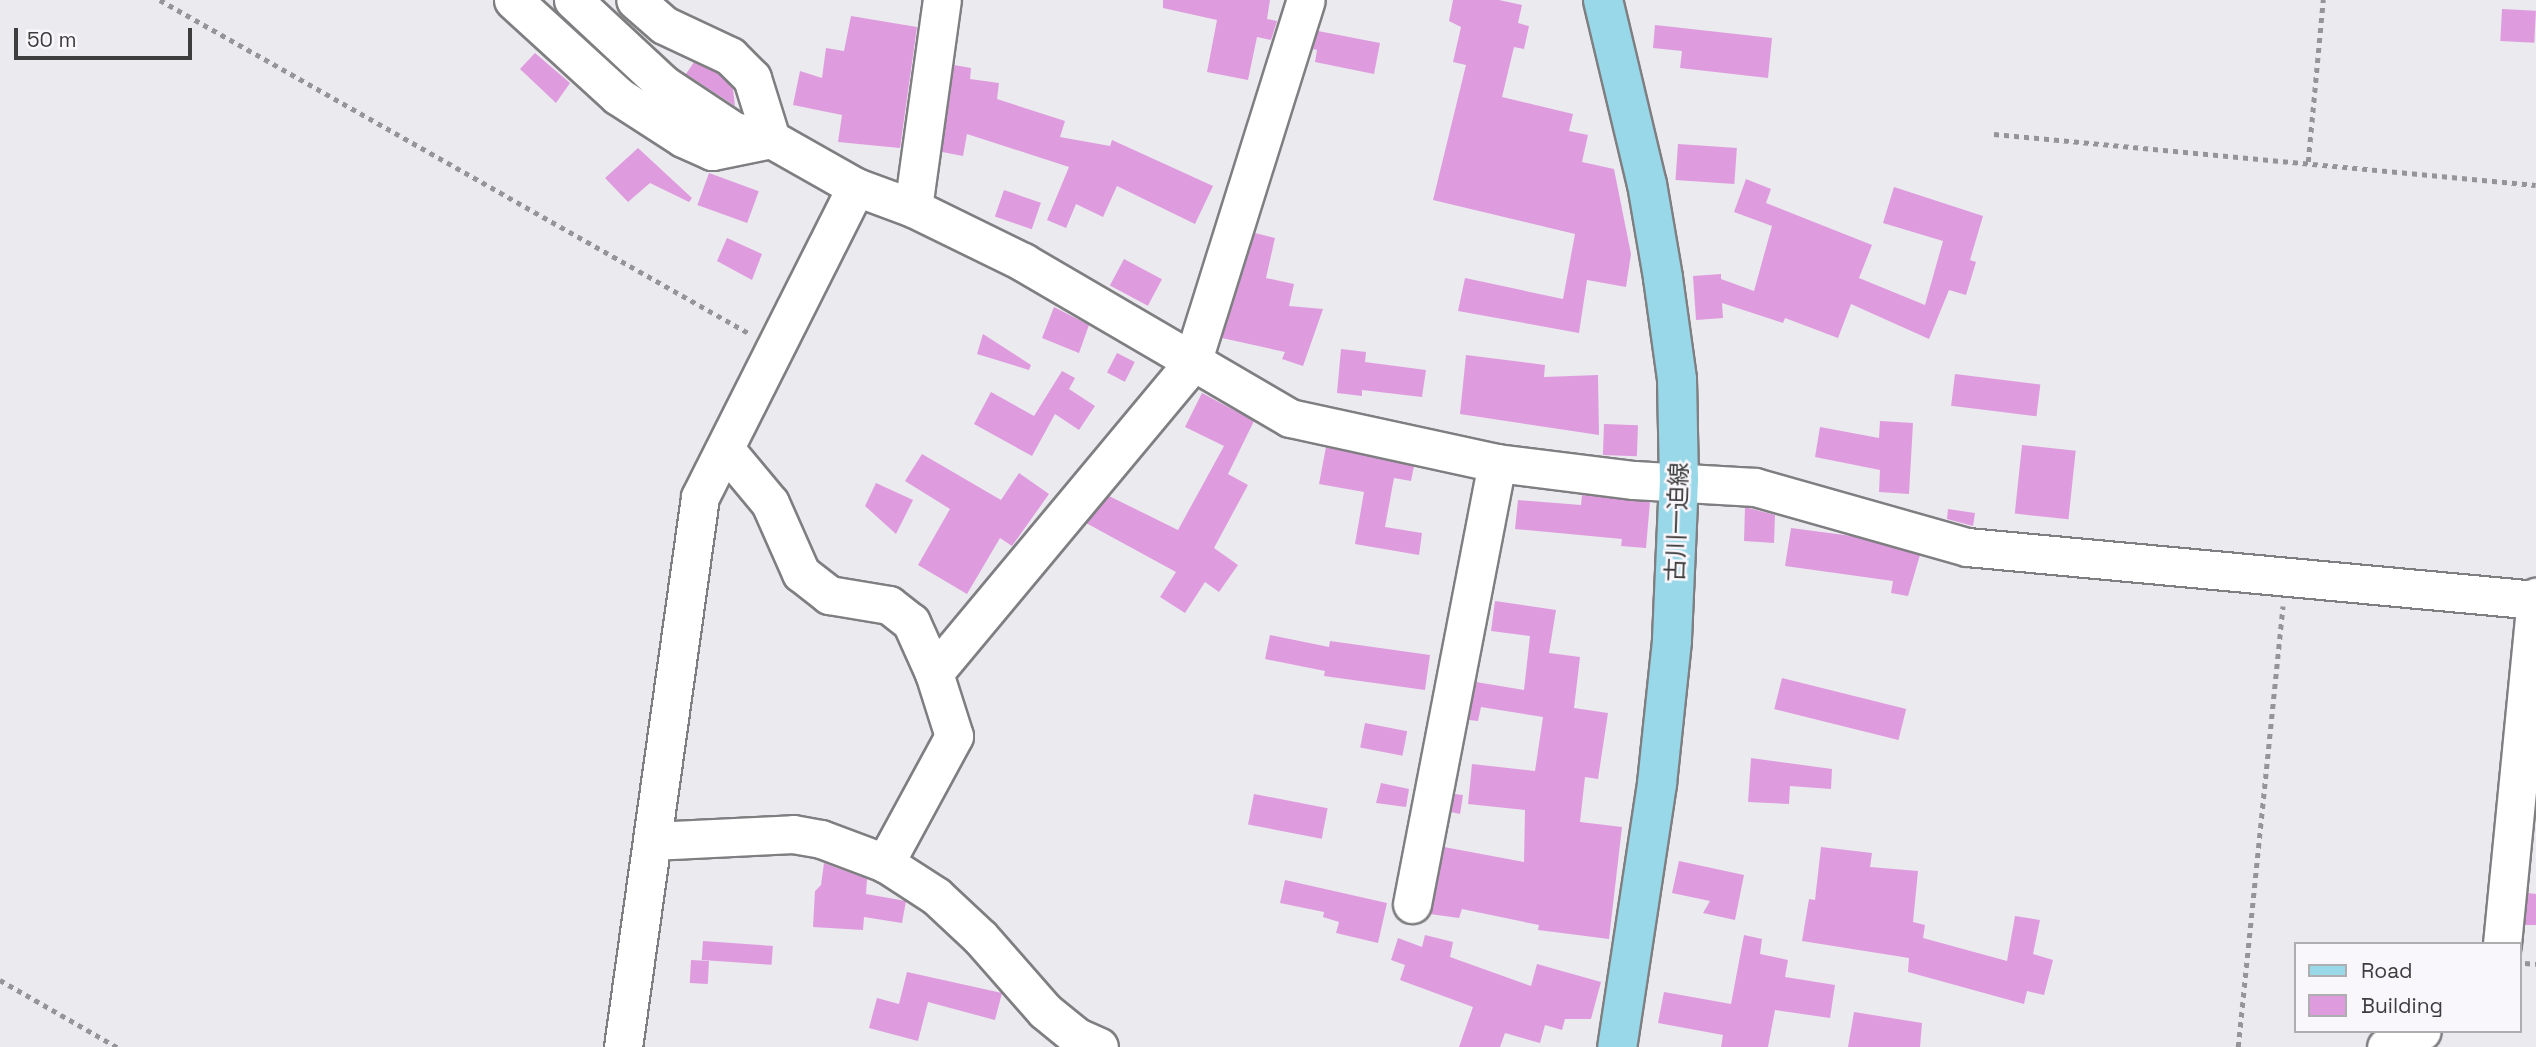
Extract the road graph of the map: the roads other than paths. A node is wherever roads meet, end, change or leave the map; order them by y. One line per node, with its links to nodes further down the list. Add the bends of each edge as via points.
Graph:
1 (513, 0): 7 (street, via 618,96 683,138 712,151)
2 (573, 0): 7 (street, via 663,84 734,131)
3 (635, 0): 7 (street, via 664,24 730,56 752,78)
4 (942, 0): 9 (street)
5 (1306, 0): 10 (street)
6 (1603, 0): 13 (main road, 古川一迫線, via 1647,184 1663,278 1677,379)
7 (771, 139): 8 (street)
8 (856, 187): 9 (street); 11 (street)
9 (913, 208): 10 (street, via 1023,262)
10 (1192, 363): 12 (street, via 1290,418); 15 (street)
11 (725, 449): 15 (street, via 770,503 801,573 829,595 889,605 911,622); 16 (street, via 700,497)
12 (1497, 463): 13 (street, via 1634,480); 18 (street)
13 (1679, 480): 14 (street, via 1755,487 1967,547); 23 (main road, 古川一迫線, via 1672,641 1657,784)
14 (2536, 598): 19 (street)
15 (934, 673): 17 (street, via 954,736)
16 (652, 841): 17 (street, via 793,834 821,839); 21 (street)
17 (885, 863): 22 (street, via 936,897 980,937 1045,1011 1077,1037)
18 (1412, 904)
19 (2502, 942)
20 (2418, 1033): 24 (street)
21 (623, 1047)
22 (1099, 1047)
23 (1616, 1047)
24 (2386, 1047)

